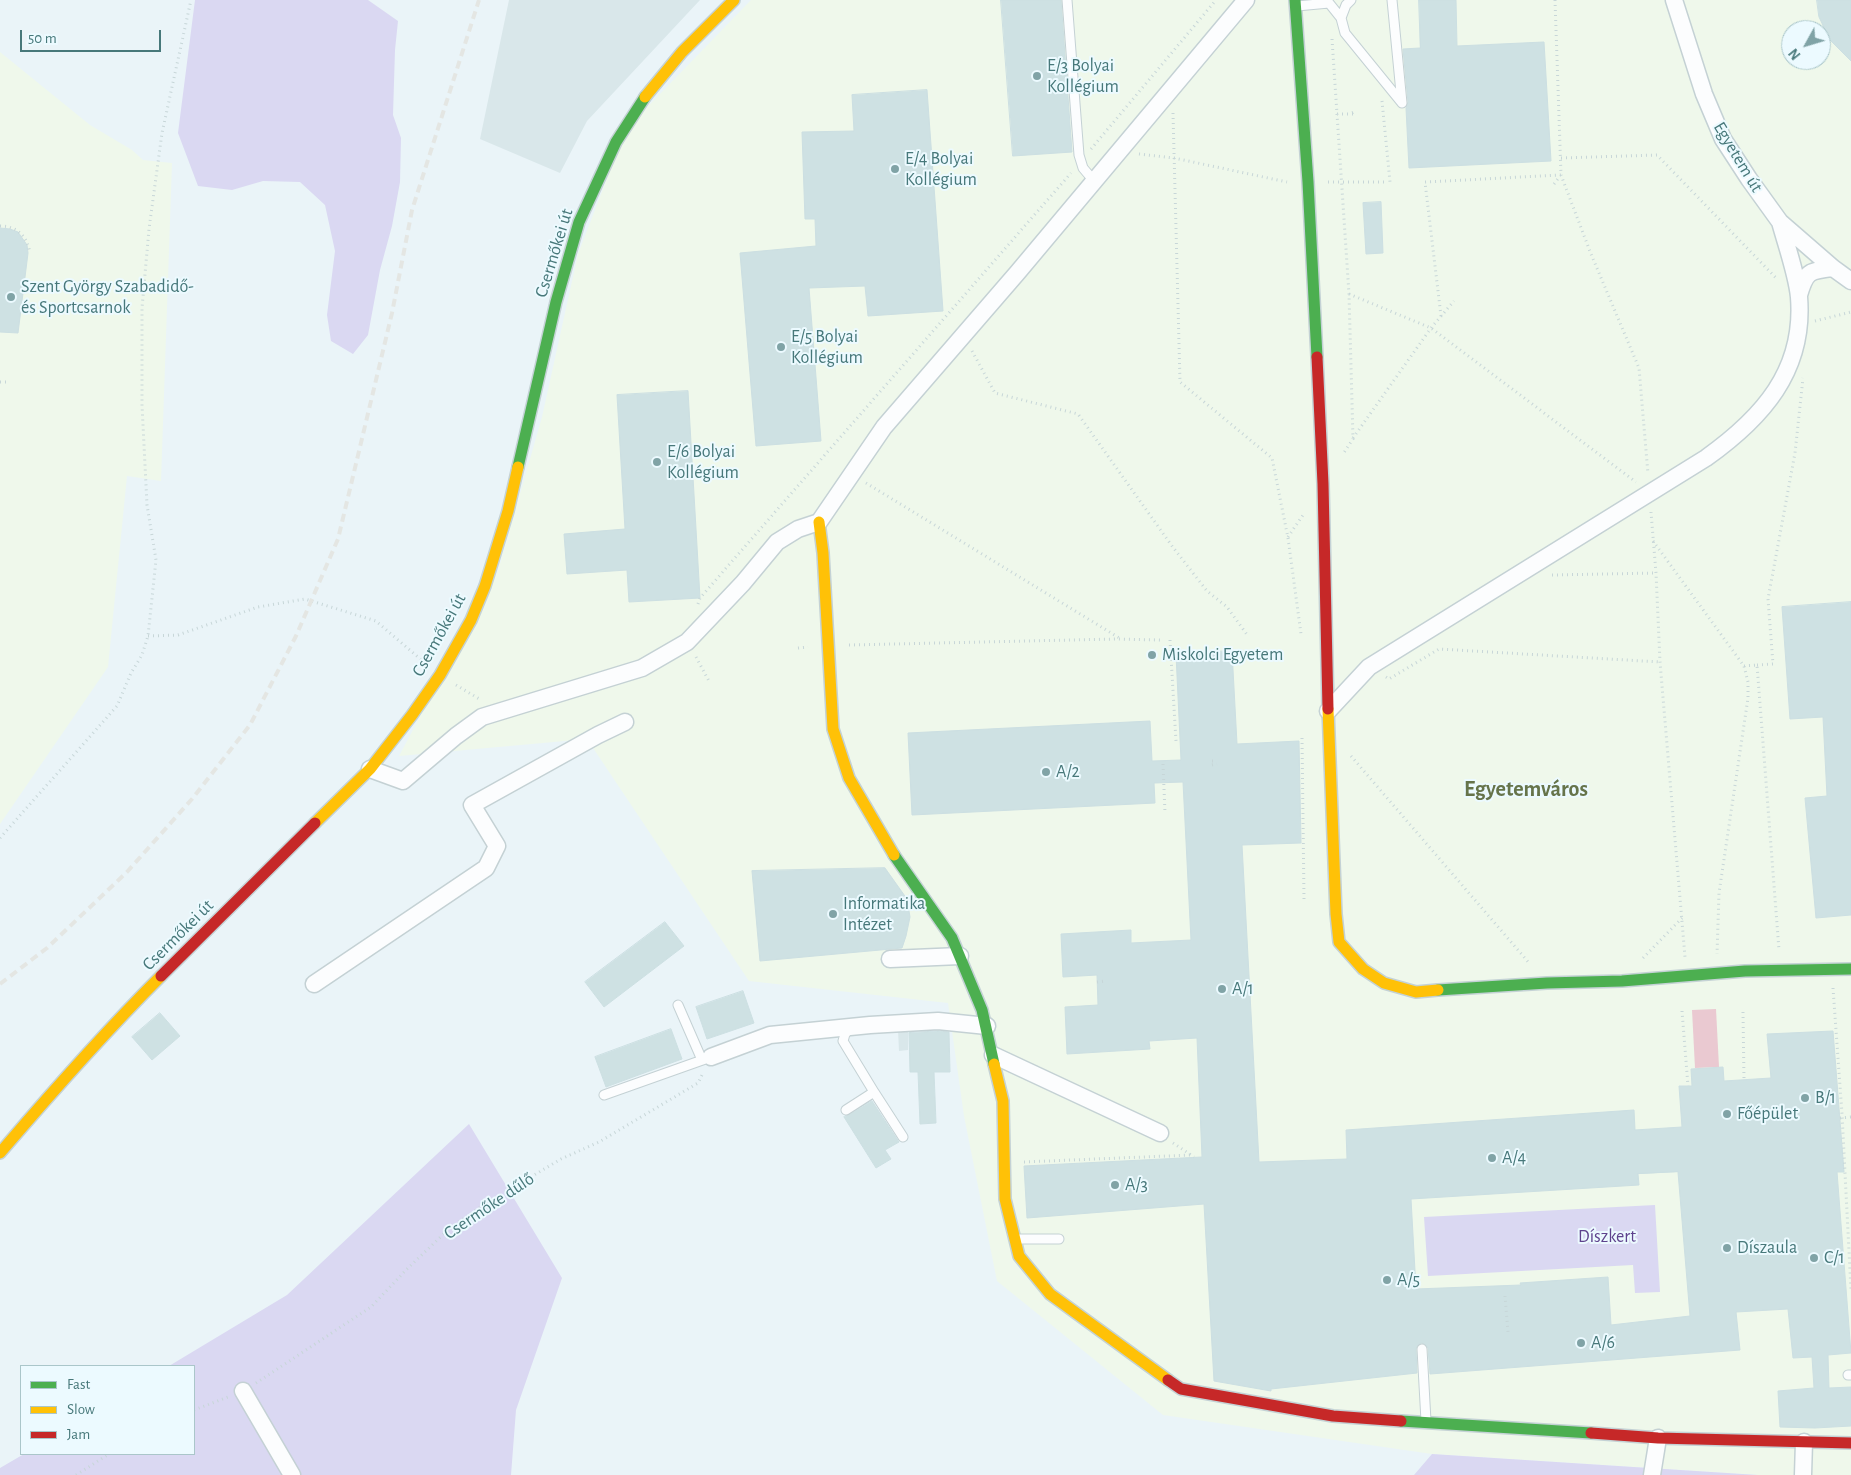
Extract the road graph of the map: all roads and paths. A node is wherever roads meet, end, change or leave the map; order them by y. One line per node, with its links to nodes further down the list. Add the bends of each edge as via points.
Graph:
1 (191, 0): 51 (path, via 162,133 142,308 142,405 147,496 156,560)
2 (734, 0): 63 (street, Csermőkei út, via 682,52 640,103 597,180 579,222 556,302 508,511 485,586 471,620)
3 (1067, 0): 20 (lane)
4 (1216, 0): 20 (path)
5 (1246, 0): 13 (street)
6 (1351, 0): 11 (lane)
7 (1392, 0): 11 (lane, via 1402,103 1344,33)
8 (1556, 0): 19 (path)
9 (1674, 0): 26 (street, Egyetem út, via 1704,94 1724,139)
10 (1296, 3): 11 (lane, via 1330,3); 23 (street)
11 (1341, 18)
12 (1332, 37): 15 (path)
13 (1172, 87): 17 (street); 18 (path)
14 (1382, 100): 24 (path, via 1388,182)
15 (1337, 114): 16 (path); 24 (path)
16 (1352, 114)
17 (1118, 152): 18 (path); 22 (street)
18 (1174, 158): 23 (path, via 1289,183); 50 (path, via 1180,382 1272,458 1288,538)
19 (1561, 158): 21 (path); 31 (path, via 1657,155)
20 (1081, 162): 22 (lane, via 1082,168); 49 (path)
21 (1561, 175): 25 (path); 35 (path, via 1425,182); 44 (path, via 1639,368)
22 (1094, 181): 37 (street)
23 (1308, 182): 65 (street, via 1323,484)
24 (1342, 183): 32 (path)
25 (1554, 184)
26 (1780, 222): 29 (street, Egyetem út); 33 (street)
27 (0, 226): 28 (path, via 19,231 29,244)
28 (30, 253)
29 (1833, 268): 30 (street, Egyetem út); 33 (street, via 1809,273 1803,280)
30 (1851, 281)
31 (1782, 284)
32 (1349, 294): 36 (path); 41 (path)
33 (1799, 295): 38 (street)
34 (1454, 301): 35 (path)
35 (1440, 316): 36 (path)
36 (1431, 328): 41 (path); 44 (path)
37 (963, 336): 43 (street, via 884,427); 52 (path, via 996,393 1078,414 1172,546 1207,590 1227,607)
38 (1795, 350): 44 (street, via 1782,381 1761,412 1734,438); 60 (path, via 1803,372 1795,453 1768,599 1773,664)
39 (0, 382): 40 (path)
40 (6, 382)
41 (1353, 438): 42 (path)
42 (1338, 462)
43 (852, 474): 45 (street); 53 (path)
44 (1650, 493): 46 (path); 62 (street)
45 (819, 522): 56 (street, via 798,529 777,542); 57 (street, via 824,554)
46 (1652, 540): 47 (path); 61 (path)
47 (1656, 574): 48 (path); 59 (path)
48 (1544, 576)
49 (700, 598)
50 (1301, 634)
51 (148, 636): 63 (path, via 178,635 258,607 305,599 376,621); 74 (path, via 117,706)
52 (1248, 636)
53 (1121, 639): 54 (path); 57 (path)
54 (1160, 640)
55 (1170, 640): 69 (path)
56 (687, 642): 64 (path); 66 (street, via 642,668)
57 (828, 646): 58 (path); 77 (street, via 833,729 849,778 898,863 952,938)
58 (798, 648)
59 (1660, 662): 62 (path, via 1439,649 1389,679); 76 (path)
60 (1757, 665): 61 (path); 80 (path)
61 (1744, 666): 82 (path, via 1748,698 1719,893)
62 (1370, 667): 65 (street)
63 (440, 675): 66 (path); 72 (street, Csermőkei út)
64 (710, 683)
65 (1328, 711): 86 (street, via 1339,942 1363,969 1384,984 1416,992)
66 (499, 712): 72 (street, via 482,717 403,781)
67 (625, 722): 87 (street, via 472,805 497,846 486,868)
68 (1302, 738): 75 (path)
69 (1176, 741)
70 (1349, 754): 86 (path)
71 (1163, 764): 73 (path)
72 (370, 769): 105 (street, Csermőkei út, via 124,1013)
73 (1165, 813)
74 (0, 838)
75 (1304, 899)
76 (1683, 917): 79 (path); 83 (path)
77 (960, 956): 78 (street); 92 (street)
78 (890, 959)
79 (1642, 960)
80 (1780, 969): 81 (street); 82 (street)
81 (1851, 969)
82 (1716, 972): 83 (street)
83 (1686, 975): 86 (street)
84 (1106, 981): 85 (path)
85 (1097, 982)
86 (1547, 983)
87 (314, 984)
88 (1824, 987): 109 (path, via 1833,986)
89 (678, 1005): 95 (lane)
90 (1682, 1011): 97 (path)
91 (1743, 1012): 96 (path)
92 (987, 1026): 93 (street, via 938,1021); 94 (street)
93 (851, 1027): 95 (street, via 770,1035); 98 (lane, via 843,1041)
94 (993, 1055): 103 (street); 107 (street, via 1003,1101 1005,1199)
95 (706, 1058): 99 (lane); 113 (path, Csermőke dűlő, via 698,1083 482,1206 450,1228 371,1307)
96 (1744, 1080)
97 (1688, 1086)
98 (874, 1092): 100 (lane); 104 (lane)
99 (604, 1095)
100 (846, 1110)
101 (1851, 1117): 102 (path, bridge)
102 (1840, 1118)
103 (1160, 1133): 106 (path, via 1193,1156)
104 (903, 1137)
105 (0, 1153)
106 (1023, 1162)
107 (1015, 1239): 108 (lane); 115 (street, via 1019,1256 1050,1294 1182,1389 1333,1416)
108 (1059, 1239)
109 (1851, 1290)
110 (1505, 1296): 111 (path)
111 (1508, 1332)
112 (1422, 1349): 115 (lane)
113 (243, 1391): 114 (path, Csermőke dűlő); 121 (street)
114 (195, 1410)
115 (1426, 1422): 116 (street)
116 (1658, 1438): 117 (street); 122 (street)
117 (1804, 1442): 118 (street); 123 (street)
118 (1851, 1443)
119 (107, 1455): 120 (path)
120 (76, 1475)
121 (292, 1475)
122 (1652, 1475)
123 (1803, 1475)

